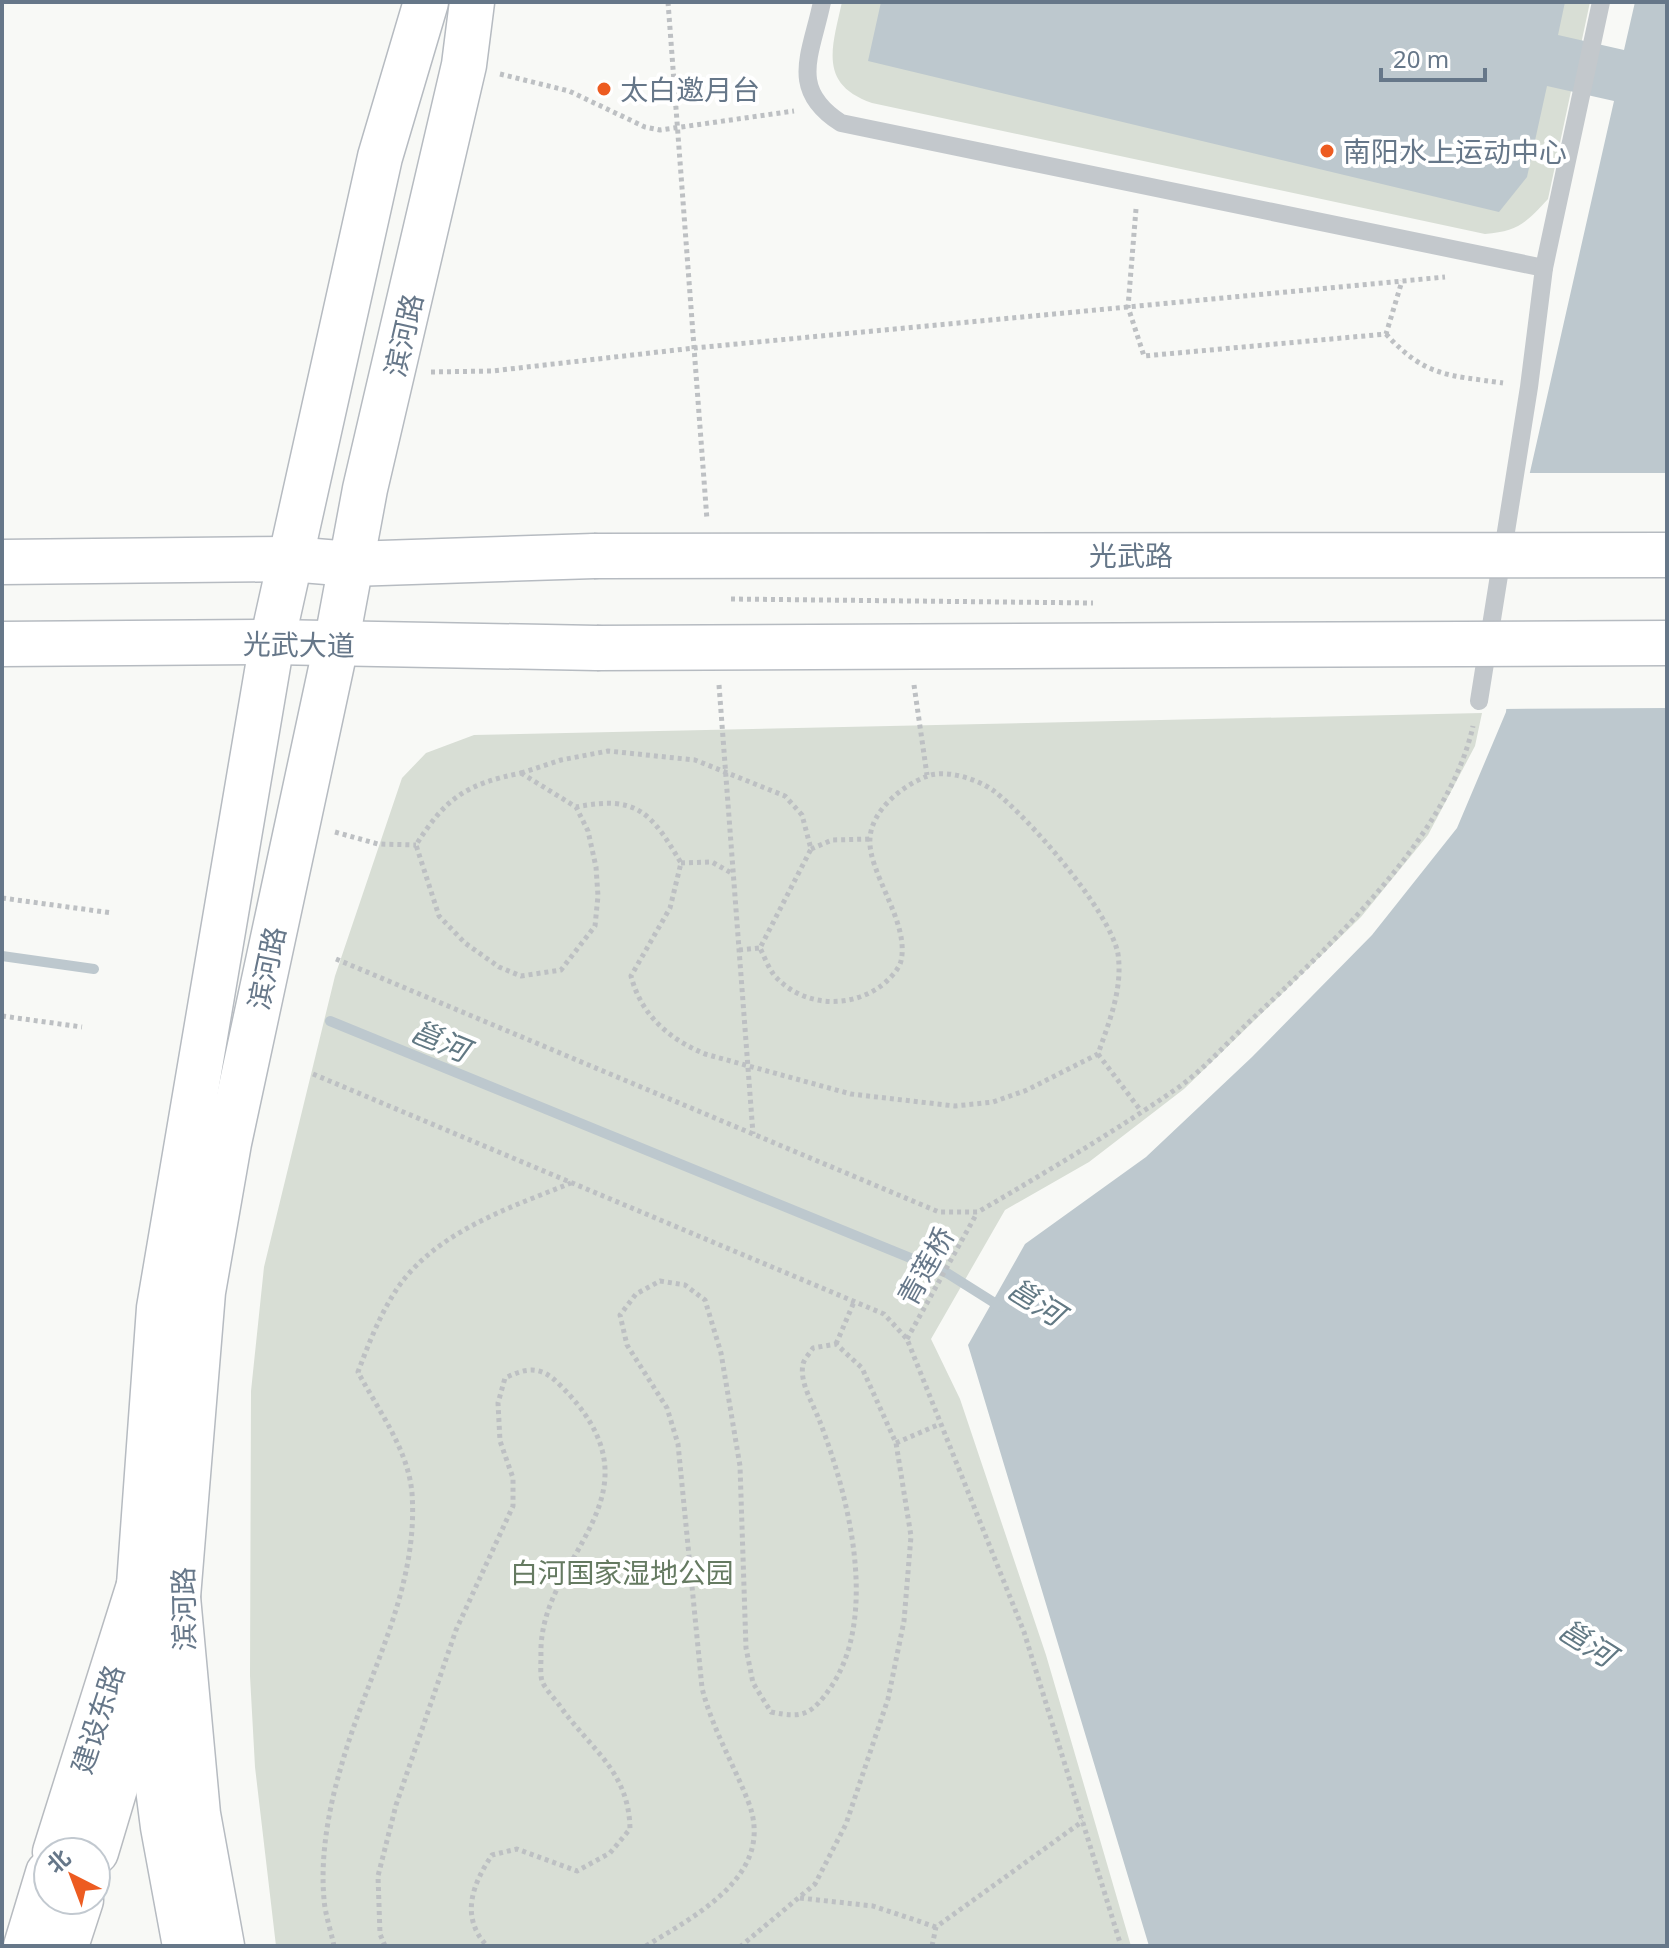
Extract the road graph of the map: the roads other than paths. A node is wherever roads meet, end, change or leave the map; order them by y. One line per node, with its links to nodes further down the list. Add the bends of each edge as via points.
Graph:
1 (426, 2): 7 (main road, 滨河路, via 380,157)
2 (472, 2): 9 (main road, 滨河路, via 464,65)
3 (822, 2): 5 (lane, via 806,79 818,108 841,123)
4 (1601, 2): 5 (lane)
5 (1544, 268): 14 (lane)
6 (1667, 555): 9 (main road, 光武路, bridge, via 594,556)
7 (290, 559): 8 (main road); 9 (main road); 10 (main road, 滨河路)
8 (2, 562)
9 (351, 564): 13 (main road, 滨河路)
10 (272, 642): 12 (main road, 光武大道); 13 (main road, 光武大道); 15 (main road, 滨河路, via 159,1308)
11 (1667, 643): 13 (main road, 光武大道, bridge)
12 (2, 644)
13 (336, 645): 15 (main road, 滨河路, via 229,1143)
14 (1479, 701)
15 (158, 1591): 16 (main road, 滨河路); 17 (main road, 建设东路); 24 (main road, 滨河路)
16 (145, 1688): 18 (main road, 建设东路); 23 (main road, 滨河路)
17 (61, 1836)
18 (101, 1836)
19 (35, 1916): 21 (main road)
20 (76, 1916): 22 (main road)
21 (26, 1946)
22 (66, 1946)
23 (185, 1946)
24 (222, 1946)

